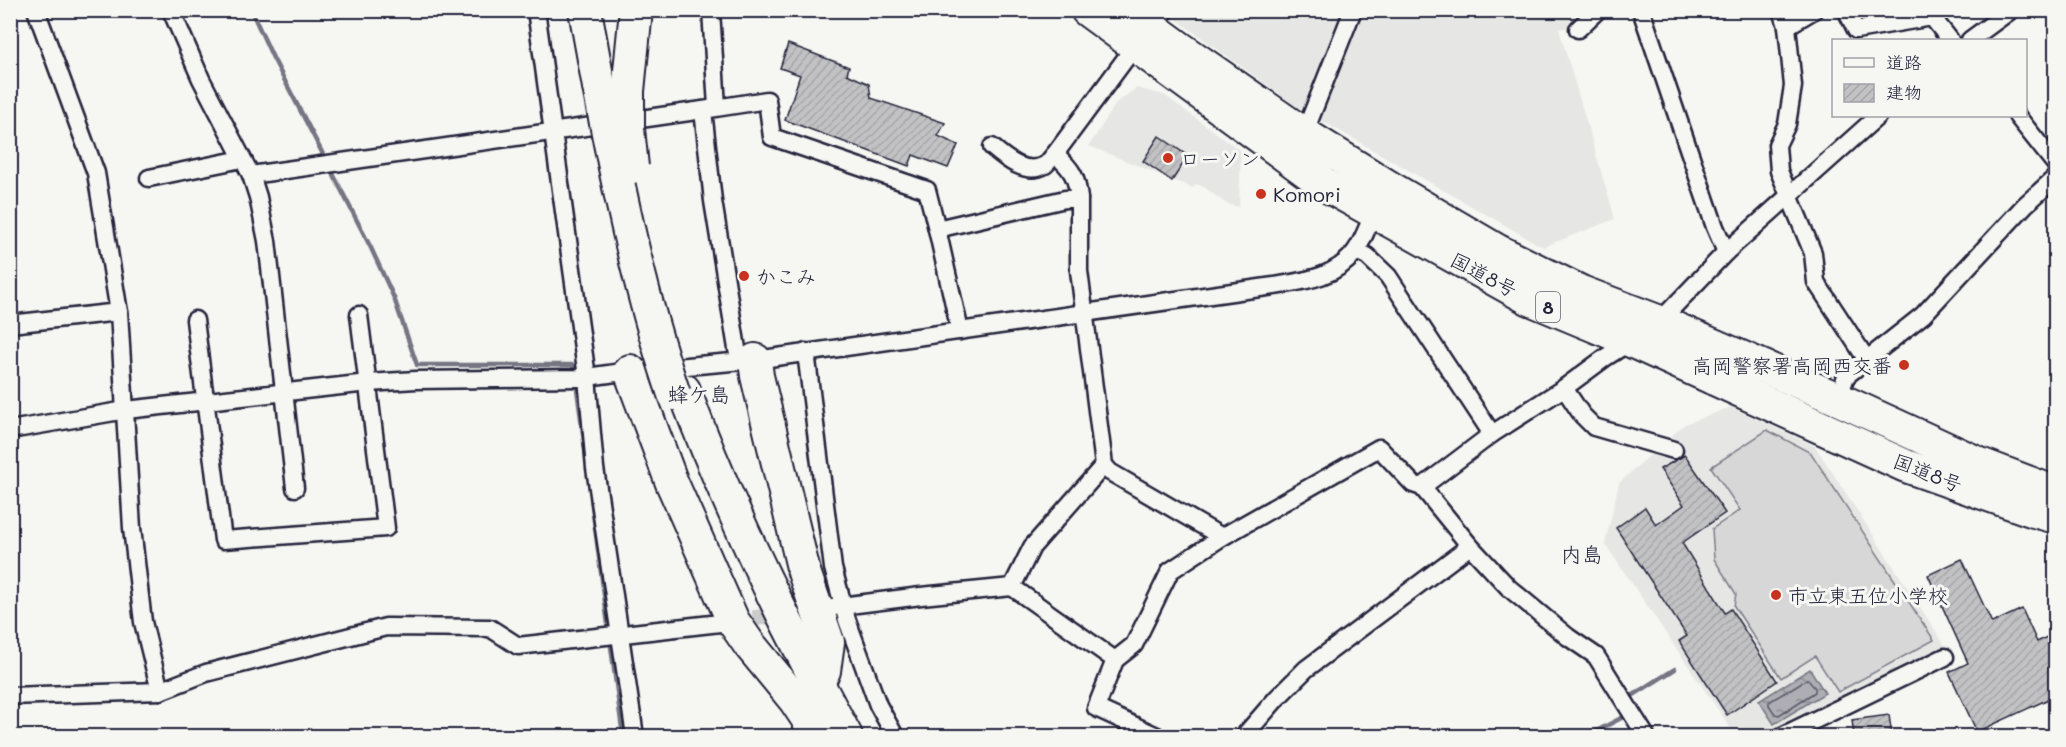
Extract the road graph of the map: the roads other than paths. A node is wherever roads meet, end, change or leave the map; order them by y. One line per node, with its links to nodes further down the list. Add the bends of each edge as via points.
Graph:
1 (36, 10): 38 (street, via 96,173)
2 (171, 10): 27 (street)
3 (536, 10): 23 (street)
4 (585, 10): 19 (highway)
5 (636, 10): 19 (highway)
6 (711, 10): 20 (street)
7 (1087, 10): 15 (highway, 国道8号 / 8)
8 (1353, 10): 24 (street)
9 (1598, 10): 16 (street)
10 (1641, 10): 37 (street)
11 (1814, 10): 14 (street)
12 (1846, 10): 17 (street, via 1856,30 1932,16)
13 (2011, 10): 18 (street)
14 (1785, 18): 32 (street, via 1793,86 1787,124 1777,145 1779,171)
15 (1145, 23): 24 (highway, 国道8号 / 8); 26 (street); 34 (highway, 国道8号 / 8, via 1300,167)
16 (1578, 29)
17 (1949, 39)
18 (1971, 39)
19 (613, 89): 53 (highway, bridge, via 631,245 650,319)
20 (710, 108): 23 (street); 35 (street, via 767,100 772,137 927,190); 48 (street, via 713,201)
21 (1877, 117): 32 (street)
22 (2018, 117): 28 (street)
23 (554, 132): 29 (street); 50 (street)
24 (1304, 134): 42 (highway, 国道8号 / 8, via 1498,250 1581,292)
25 (992, 147): 26 (street, via 1029,169 1044,165)
26 (1055, 154): 33 (street, via 1069,165 1077,182)
27 (242, 159): 29 (street); 31 (street)
28 (2055, 165)
29 (251, 175): 54 (street, via 267,240)
30 (2055, 177): 47 (street, via 1923,315)
31 (149, 178)
32 (1790, 194): 37 (street); 47 (street, via 1813,253 1816,282)
33 (1079, 200): 35 (street, via 1065,199); 39 (street, via 1079,271)
34 (1374, 213): 36 (street); 45 (highway, 国道8号 / 8, via 1530,299)
35 (938, 229): 44 (street)
36 (1356, 251): 39 (street, via 1342,266 1318,278); 59 (street, via 1388,276)
37 (1726, 252): 42 (street)
38 (119, 312): 43 (street); 57 (street)
39 (1085, 314): 44 (street); 61 (street)
40 (358, 315): 51 (street)
41 (195, 320): 56 (street)
42 (1660, 322): 45 (street); 55 (highway, 国道8号 / 8)
43 (10, 324)
44 (960, 331): 46 (street)
45 (1631, 341): 52 (street); 65 (highway, 国道8号 / 8, via 1906,466)
46 (806, 352): 48 (street); 69 (street, via 833,568)
47 (1867, 360): 55 (street, via 1846,376)
48 (747, 361): 49 (street); 75 (highway, via 757,376 804,572 828,642 824,671)
49 (630, 371): 50 (street); 78 (highway, via 672,483 733,621)
50 (578, 378): 51 (street); 72 (street, via 595,468)
51 (368, 383): 54 (street); 56 (street, via 386,528 223,540)
52 (1564, 388): 59 (street); 60 (street, via 1594,427)
53 (679, 392): 75 (highway); 78 (highway, via 734,554)
54 (283, 393): 56 (street); 63 (street)
55 (1838, 399): 64 (highway, 国道8号 / 8, via 1980,464)
56 (207, 401): 57 (street)
57 (126, 411): 58 (street); 76 (street, via 132,528 143,622)
58 (10, 430)
59 (1492, 434): 62 (street)
60 (1674, 450)
61 (1104, 465): 66 (street); 68 (street, via 1032,547)
62 (1422, 487): 66 (street, via 1413,484 1379,448); 67 (street)
63 (295, 488)
64 (2055, 493)
65 (2055, 517)
66 (1222, 537): 74 (street, via 1170,571 1134,645)
67 (1470, 546): 83 (street, via 1306,669); 84 (street, via 1509,588 1596,656)
68 (1012, 587): 69 (street); 74 (street)
69 (843, 605): 70 (street); 81 (street, via 878,705)
70 (826, 608)
71 (720, 623): 72 (street)
72 (612, 636): 76 (street, via 518,646 490,627 386,627 206,673); 79 (street)
73 (1945, 657): 85 (street)
74 (1115, 660): 82 (street, via 1096,708)
75 (817, 683): 80 (highway)
76 (160, 691): 77 (street)
77 (10, 696)
78 (816, 733)
79 (635, 736)
80 (846, 736)
81 (895, 736)
82 (1157, 736)
83 (1244, 736)
84 (1646, 736)
85 (1782, 736)

